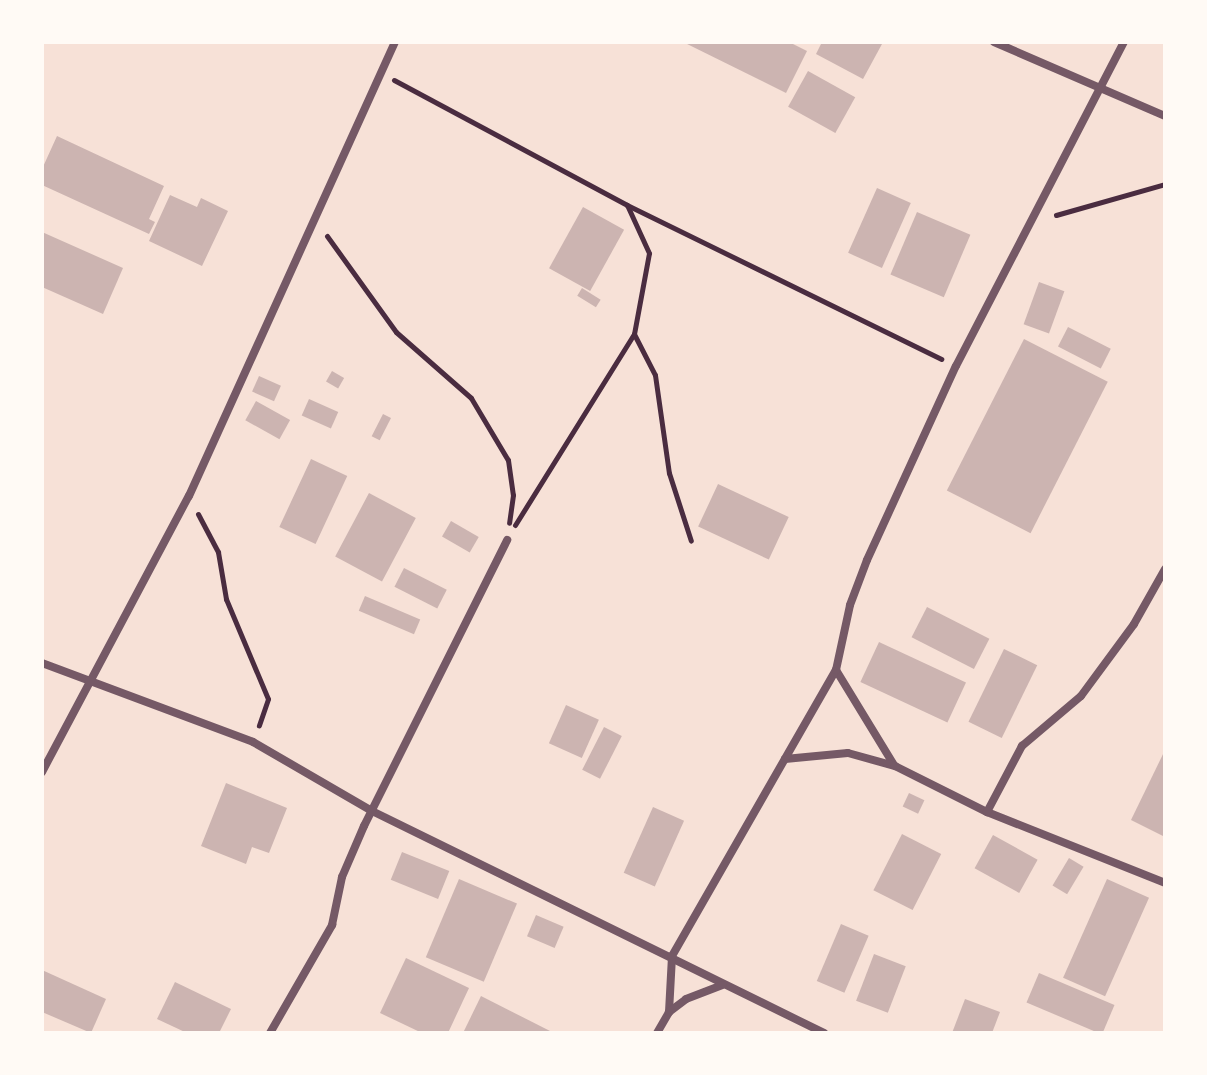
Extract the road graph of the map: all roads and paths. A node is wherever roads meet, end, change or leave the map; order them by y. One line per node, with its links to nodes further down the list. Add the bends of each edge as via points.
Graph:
1 (395, 42): 4 (street)
2 (994, 42): 5 (street)
3 (1124, 42): 5 (street)
4 (381, 73): 8 (path); 9 (street)
5 (1101, 89): 6 (street); 10 (street)
6 (1165, 116)
7 (1165, 184): 10 (path)
8 (627, 205): 11 (path, via 649,253); 12 (path)
9 (313, 218): 13 (street); 14 (path, via 396,332 471,398 508,460 513,495)
10 (1028, 223): 12 (street)
11 (634, 334): 14 (path); 15 (path, via 655,375 669,473)
12 (956, 366): 18 (street, via 867,560 850,605)
13 (189, 496): 19 (street); 20 (path, via 218,552 226,599 268,699)
14 (507, 540): 24 (street)
15 (691, 541)
16 (1165, 569): 25 (street, via 1134,624 1081,696 1022,746)
17 (42, 663): 19 (street)
18 (836, 670): 21 (street); 22 (street)
19 (89, 683): 20 (street); 23 (street)
20 (253, 742): 24 (street)
21 (785, 759): 22 (street, via 848,753); 27 (street)
22 (895, 766): 25 (street)
23 (42, 772)
24 (372, 811): 27 (street); 30 (street, via 342,877 332,925)
25 (987, 812): 26 (street)
26 (1165, 883)
27 (672, 956): 28 (street); 29 (street)
28 (722, 985): 29 (street); 32 (street)
29 (669, 1012): 31 (street)
30 (270, 1033)
31 (657, 1033)
32 (824, 1033)

